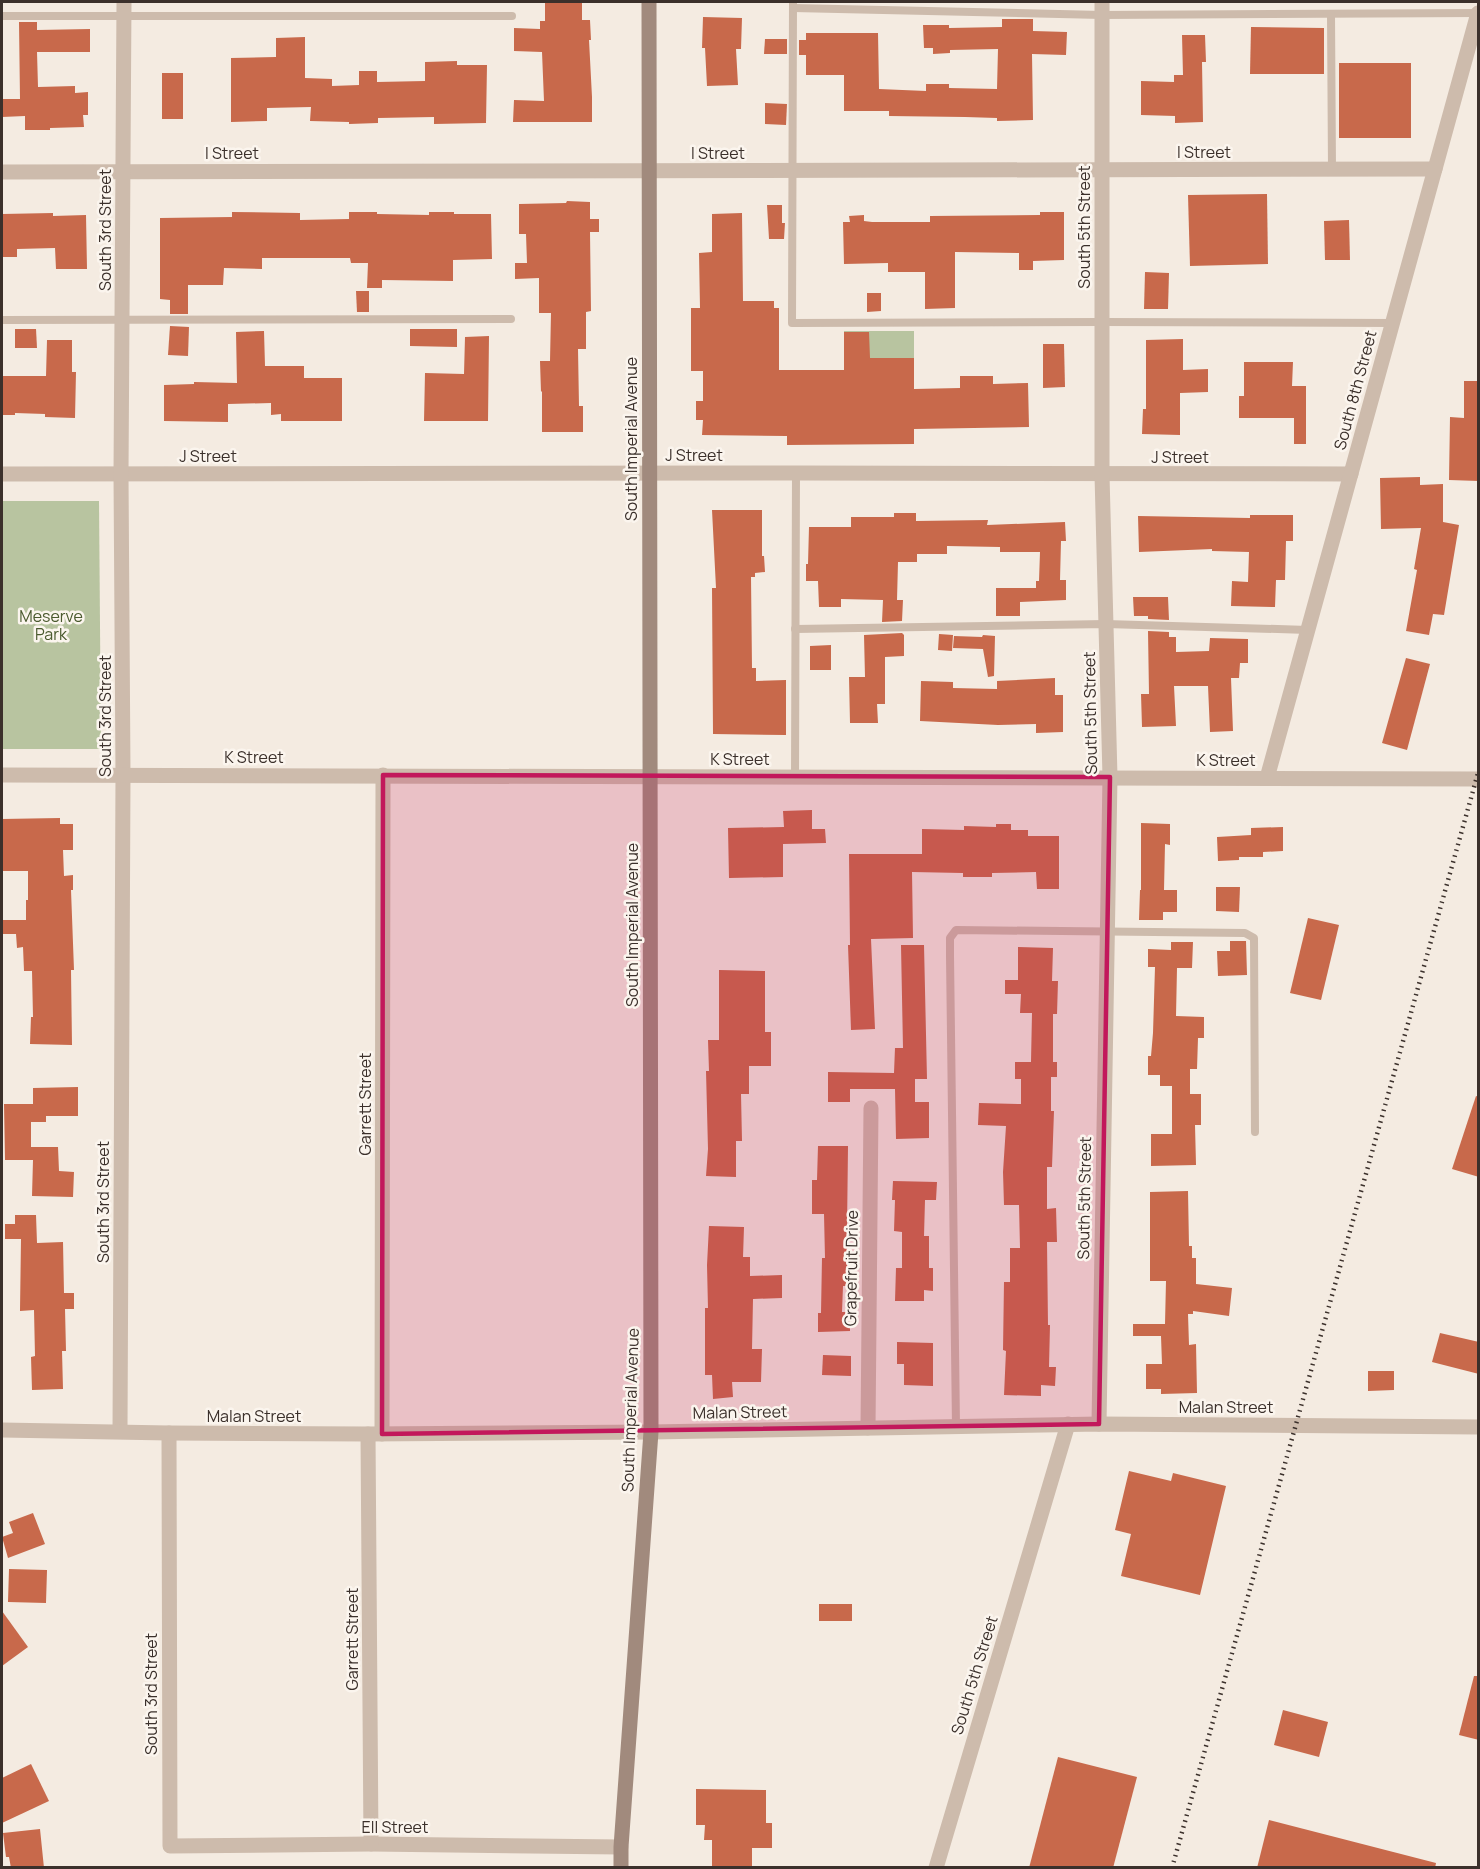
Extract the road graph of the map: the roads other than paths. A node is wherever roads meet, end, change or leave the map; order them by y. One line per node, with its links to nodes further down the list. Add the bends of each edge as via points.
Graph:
1 (648, 2): 13 (main road, South Imperial Avenue)
2 (793, 5): 3 (lane); 14 (lane)
3 (1102, 8): 6 (lane); 10 (street, South 5th Street)
4 (124, 9): 7 (lane); 8 (lane); 12 (street, South 3rd Street)
5 (1478, 13): 6 (lane); 9 (street, South 8th Street)
6 (1331, 14): 11 (lane)
7 (2, 16)
8 (512, 16)
9 (1435, 169): 11 (street, I Street); 20 (street, South 8th Street)
10 (1103, 170): 11 (street, I Street); 14 (street, I Street); 19 (street, South 5th Street)
11 (1332, 170)
12 (124, 171): 13 (street, I Street); 15 (street, I Street); 18 (street, South 3rd Street)
13 (649, 171): 14 (street, I Street); 24 (main road, South Imperial Avenue)
14 (793, 171): 19 (lane, via 792,323)
15 (2, 172)
16 (511, 319): 18 (lane)
17 (2, 320): 18 (lane)
18 (123, 320): 23 (street, South 3rd Street)
19 (1102, 322): 20 (lane); 26 (street, South 5th Street)
20 (1393, 323): 25 (street, South 8th Street)
21 (796, 473): 24 (street, J Street); 26 (street, J Street); 28 (lane)
22 (2, 474): 23 (street, J Street)
23 (121, 474): 24 (street, J Street); 31 (street, South 3rd Street)
24 (649, 474): 33 (main road, South Imperial Avenue)
25 (1351, 474): 26 (street, J Street); 29 (street, South 8th Street)
26 (1102, 475): 27 (street, South 5th Street)
27 (1106, 624): 28 (lane); 29 (lane); 35 (street, South 5th Street)
28 (795, 629): 34 (lane)
29 (1308, 630): 36 (street, South 8th Street)
30 (2, 775): 31 (street, K Street)
31 (123, 775): 32 (street, K Street); 47 (street, South 3rd Street)
32 (383, 775): 33 (street, K Street); 50 (street, Garrett Street)
33 (650, 776): 34 (street, K Street); 48 (main road, South Imperial Avenue)
34 (795, 777): 35 (street, K Street)
35 (1110, 777): 36 (street, K Street); 38 (street, South 5th Street)
36 (1267, 778): 37 (street, K Street)
37 (1479, 779)
38 (1107, 932): 40 (lane, via 1245,933 1254,938); 42 (street, South 5th Street); 43 (lane, via 956,930 950,938)
39 (871, 1108): 45 (street, Grapefruit Drive)
40 (1255, 1132)
41 (1068, 1424): 42 (street, Malan Street); 43 (street, Malan Street); 55 (street, South 5th Street)
42 (1099, 1424): 44 (street, Malan Street)
43 (956, 1426): 45 (street, Malan Street)
44 (1479, 1427)
45 (868, 1428): 48 (street, Malan Street)
46 (2, 1430): 47 (street, Malan Street)
47 (120, 1431): 49 (street, Malan Street)
48 (651, 1432): 50 (street, Malan Street); 53 (main road, South Imperial Avenue)
49 (169, 1433): 50 (street, Malan Street); 52 (street, South 3rd Street)
50 (375, 1434): 51 (street, Garrett Street)
51 (371, 1844): 52 (street, Ell Street); 53 (street, Ell Street)
52 (170, 1846)
53 (621, 1847): 54 (main road, South Imperial Avenue)
54 (621, 1868)
55 (936, 1868)

